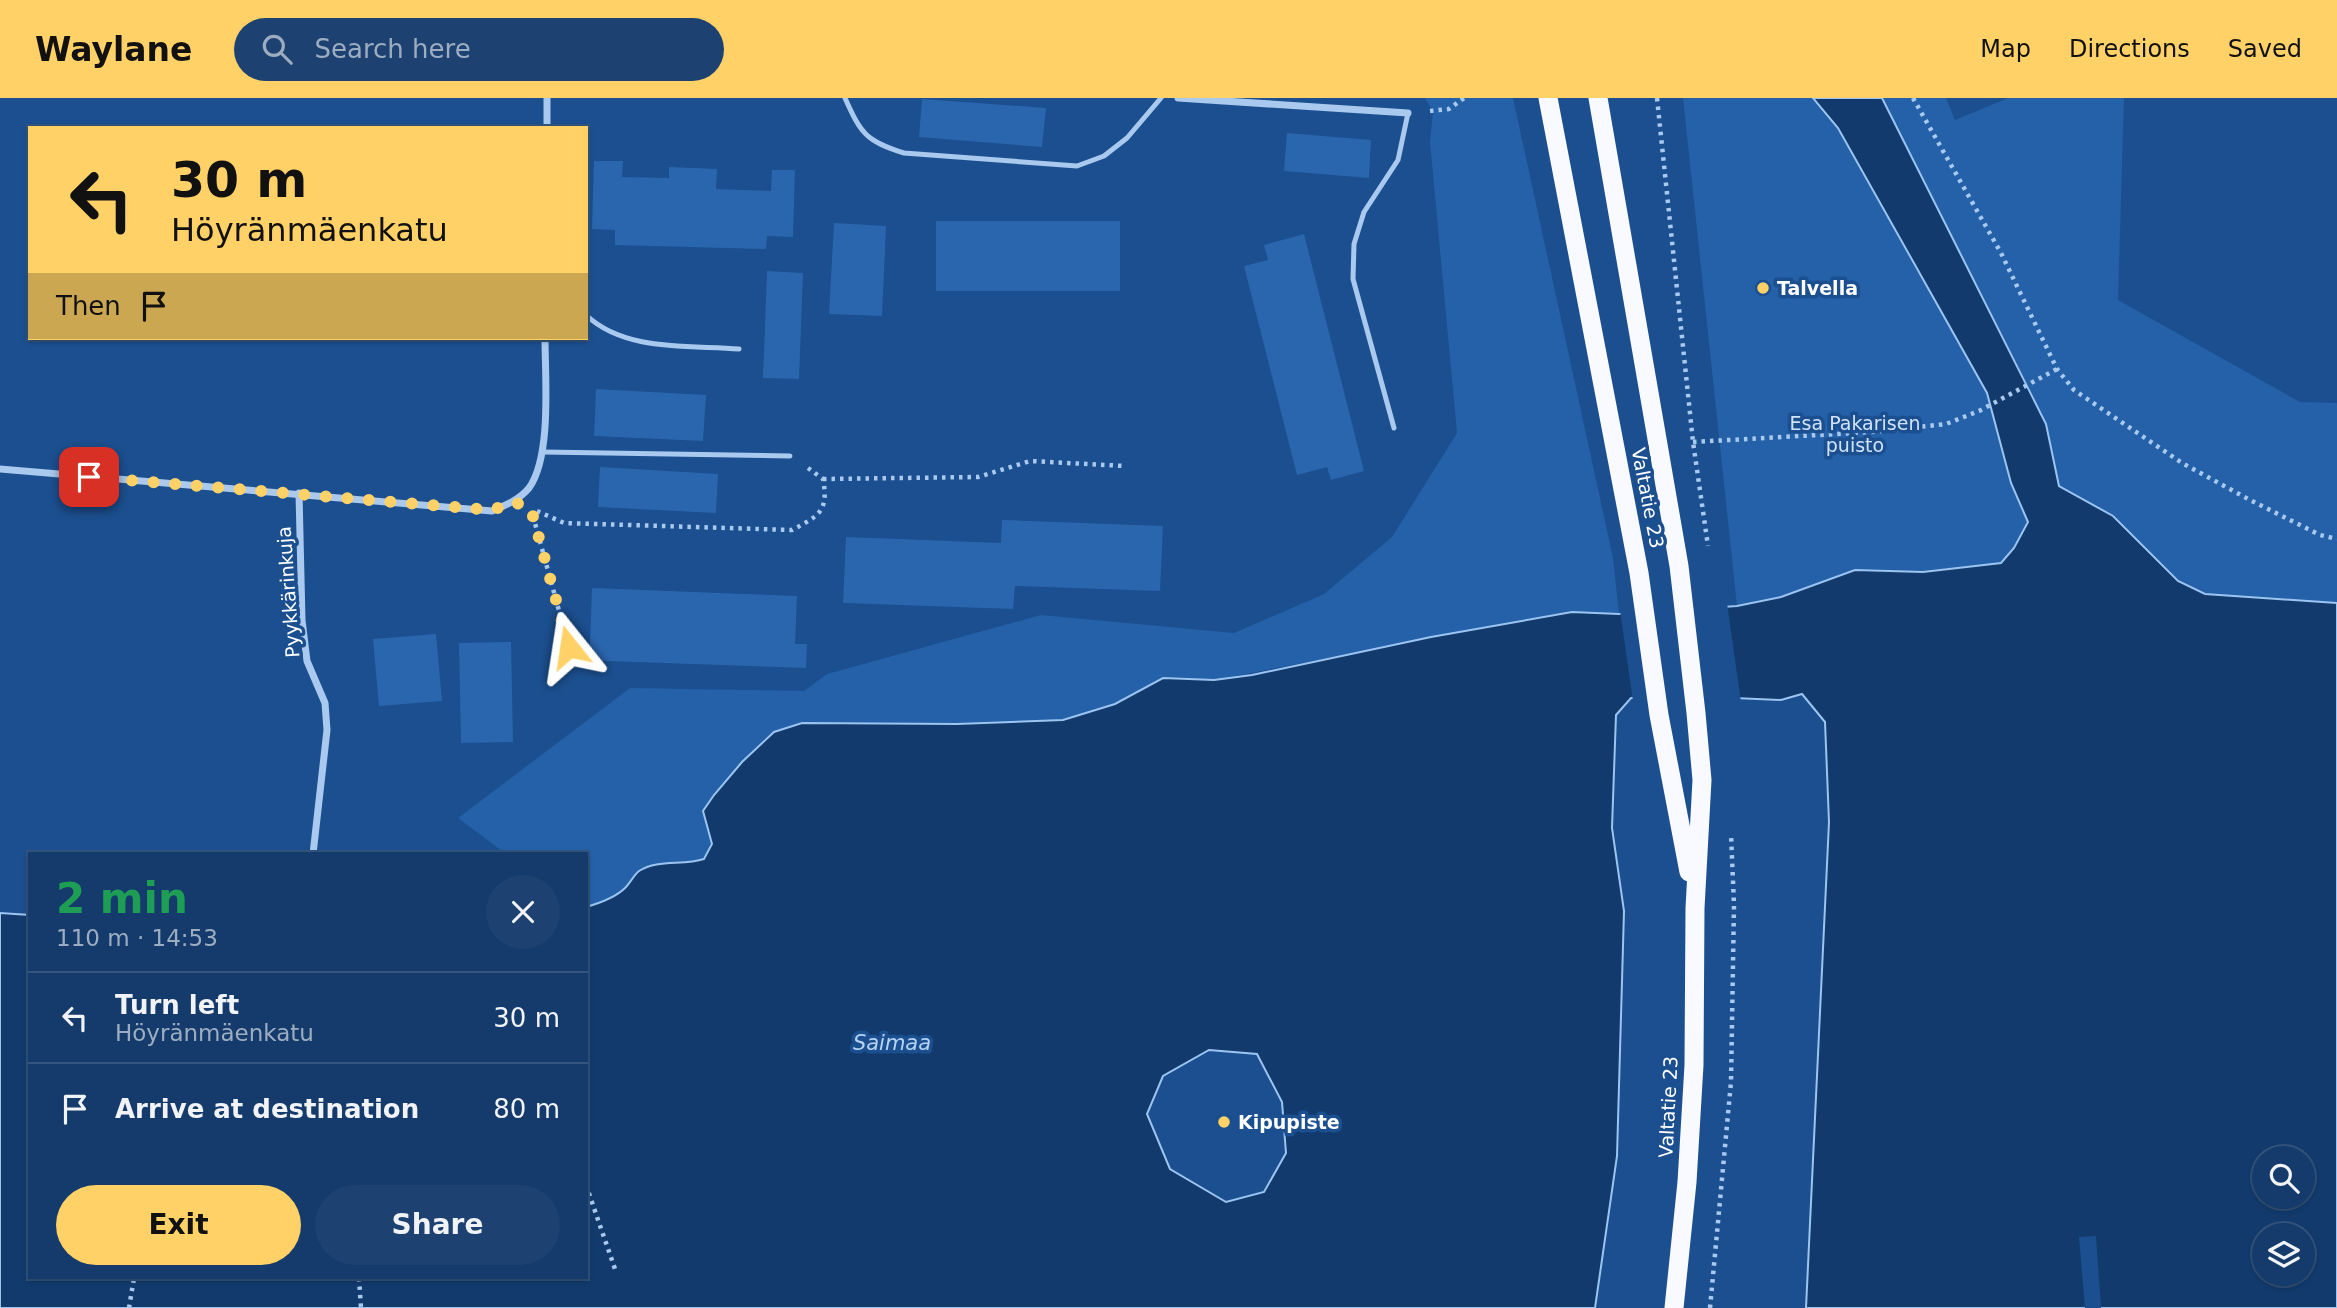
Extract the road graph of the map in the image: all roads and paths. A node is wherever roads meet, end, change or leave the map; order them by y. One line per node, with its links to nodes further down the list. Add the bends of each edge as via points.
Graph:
1 (547, 98): 11 (street)
2 (845, 98): 3 (lane, via 858,127 877,145 904,153 1077,166 1104,156 1128,138)
3 (1161, 98)
4 (1178, 98): 10 (street)
5 (1464, 98): 10 (path, via 1449,109)
6 (1548, 98): 29 (highway, Valtatie 23, via 1639,573 1659,715)
7 (1598, 98): 29 (highway, Valtatie 23, via 1679,566 1702,780)
8 (1657, 98): 17 (path)
9 (1913, 98): 15 (path, via 2001,253)
10 (1408, 113): 16 (lane, via 1398,160 1364,212 1354,244 1353,279)
11 (547, 126)
12 (588, 316): 14 (lane, via 616,335 647,343)
13 (545, 340): 18 (street)
14 (739, 349)
15 (2057, 369): 17 (path, via 1946,424); 24 (path, via 2074,390 2182,463)
16 (1394, 428)
17 (1693, 443): 25 (path)
18 (543, 452): 19 (lane); 23 (street, via 529,487 514,502 492,510)
19 (790, 456): 22 (path)
20 (1125, 466): 22 (path, via 1030,461 978,477)
21 (0, 469): 23 (street)
22 (823, 479): 26 (path, via 824,509 792,530 564,523 531,509)
23 (299, 493): 28 (street, Pyykkärinkuja, via 306,661 325,702 327,730)
24 (2337, 539)
25 (1710, 557)
26 (569, 647)
27 (1731, 822): 37 (path, via 1731,1082)
28 (313, 852)
29 (1695, 908): 36 (highway, Valtatie 23, via 1694,1065)
30 (588, 1191): 31 (path)
31 (615, 1269)
32 (134, 1279): 34 (path)
33 (359, 1279): 35 (path)
34 (129, 1308)
35 (361, 1308)
36 (1674, 1308)
37 (1710, 1308)

